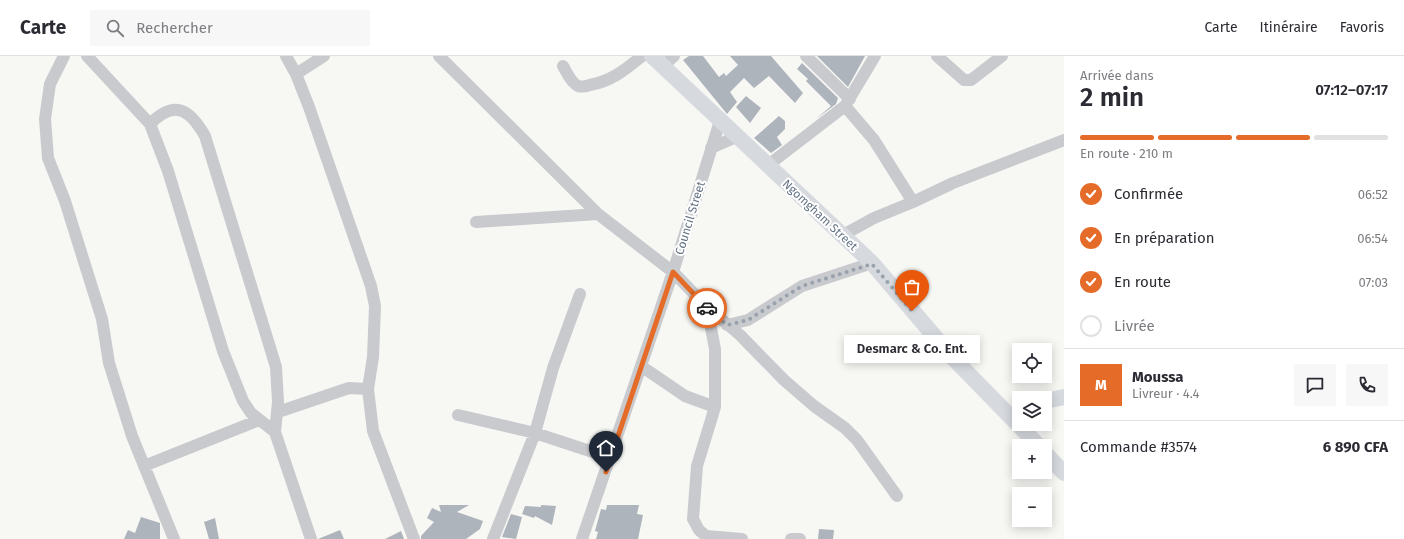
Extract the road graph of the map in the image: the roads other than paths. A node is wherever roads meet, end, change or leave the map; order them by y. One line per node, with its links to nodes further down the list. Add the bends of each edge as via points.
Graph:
1 (64, 56): 47 (street, via 50,84 45,119 48,158 65,201 102,319 109,363)
2 (87, 56): 16 (street)
3 (286, 56): 13 (street)
4 (324, 56): 13 (street)
5 (439, 56): 22 (street)
6 (642, 56): 12 (street, via 620,74 603,82 585,86 578,86)
7 (806, 56): 14 (street)
8 (876, 56): 14 (street)
9 (937, 56): 10 (street, via 964,80 970,80)
10 (1002, 56)
11 (663, 59): 15 (main road, Ngomgham Street)
12 (563, 66)
13 (296, 74): 33 (street, via 345,206 371,286 375,306 373,357)
14 (847, 103): 20 (street); 21 (street)
15 (720, 121): 17 (main road, Ngomgham Street); 19 (street, Council Street)
16 (150, 124): 37 (street, via 159,115 177,109 190,116 205,136 276,368); 40 (street, via 168,171 223,351 243,402)
17 (736, 136): 19 (street); 20 (main road, Ngomgham Street)
18 (1064, 140): 21 (street, via 953,183)
19 (711, 148): 26 (street, Council Street)
20 (767, 166): 24 (main road, Ngomgham Street)
21 (913, 202): 24 (street, via 874,218)
22 (598, 214): 23 (street); 26 (street)
23 (476, 222)
24 (843, 235): 25 (main road, Ngomgham Street)
25 (872, 264): 29 (street, via 802,286); 38 (main road, Ngomgham Street, via 953,358)
26 (673, 272): 28 (street); 32 (street, Council Street)
27 (580, 294): 43 (street, via 553,368)
28 (707, 307): 30 (street); 36 (street, via 715,349)
29 (748, 320): 30 (street); 31 (street)
30 (727, 325): 31 (street)
31 (740, 336): 49 (street, via 784,380 857,440)
32 (641, 366): 36 (street, via 685,396); 45 (street, Council Street)
33 (368, 389): 37 (street, via 349,388); 52 (street, via 373,431)
34 (1064, 397): 35 (main road)
35 (1052, 400)
36 (715, 407): 55 (street, via 697,466 692,519 706,536)
37 (278, 412): 42 (street)
38 (1012, 412)
39 (458, 415): 43 (street)
40 (259, 420): 42 (street); 47 (street)
41 (1028, 431): 44 (main road, Ngomgham Street)
42 (275, 432): 51 (street)
43 (534, 433): 45 (street); 53 (street)
44 (1034, 439)
45 (611, 458): 54 (street, Council Street)
46 (1052, 460): 48 (main road)
47 (144, 466): 50 (street)
48 (1064, 473)
49 (896, 496)
50 (174, 539)
51 (311, 539)
52 (414, 539)
53 (493, 539)
54 (582, 539)
55 (742, 539)
56 (792, 539): 57 (street)
57 (800, 539)

